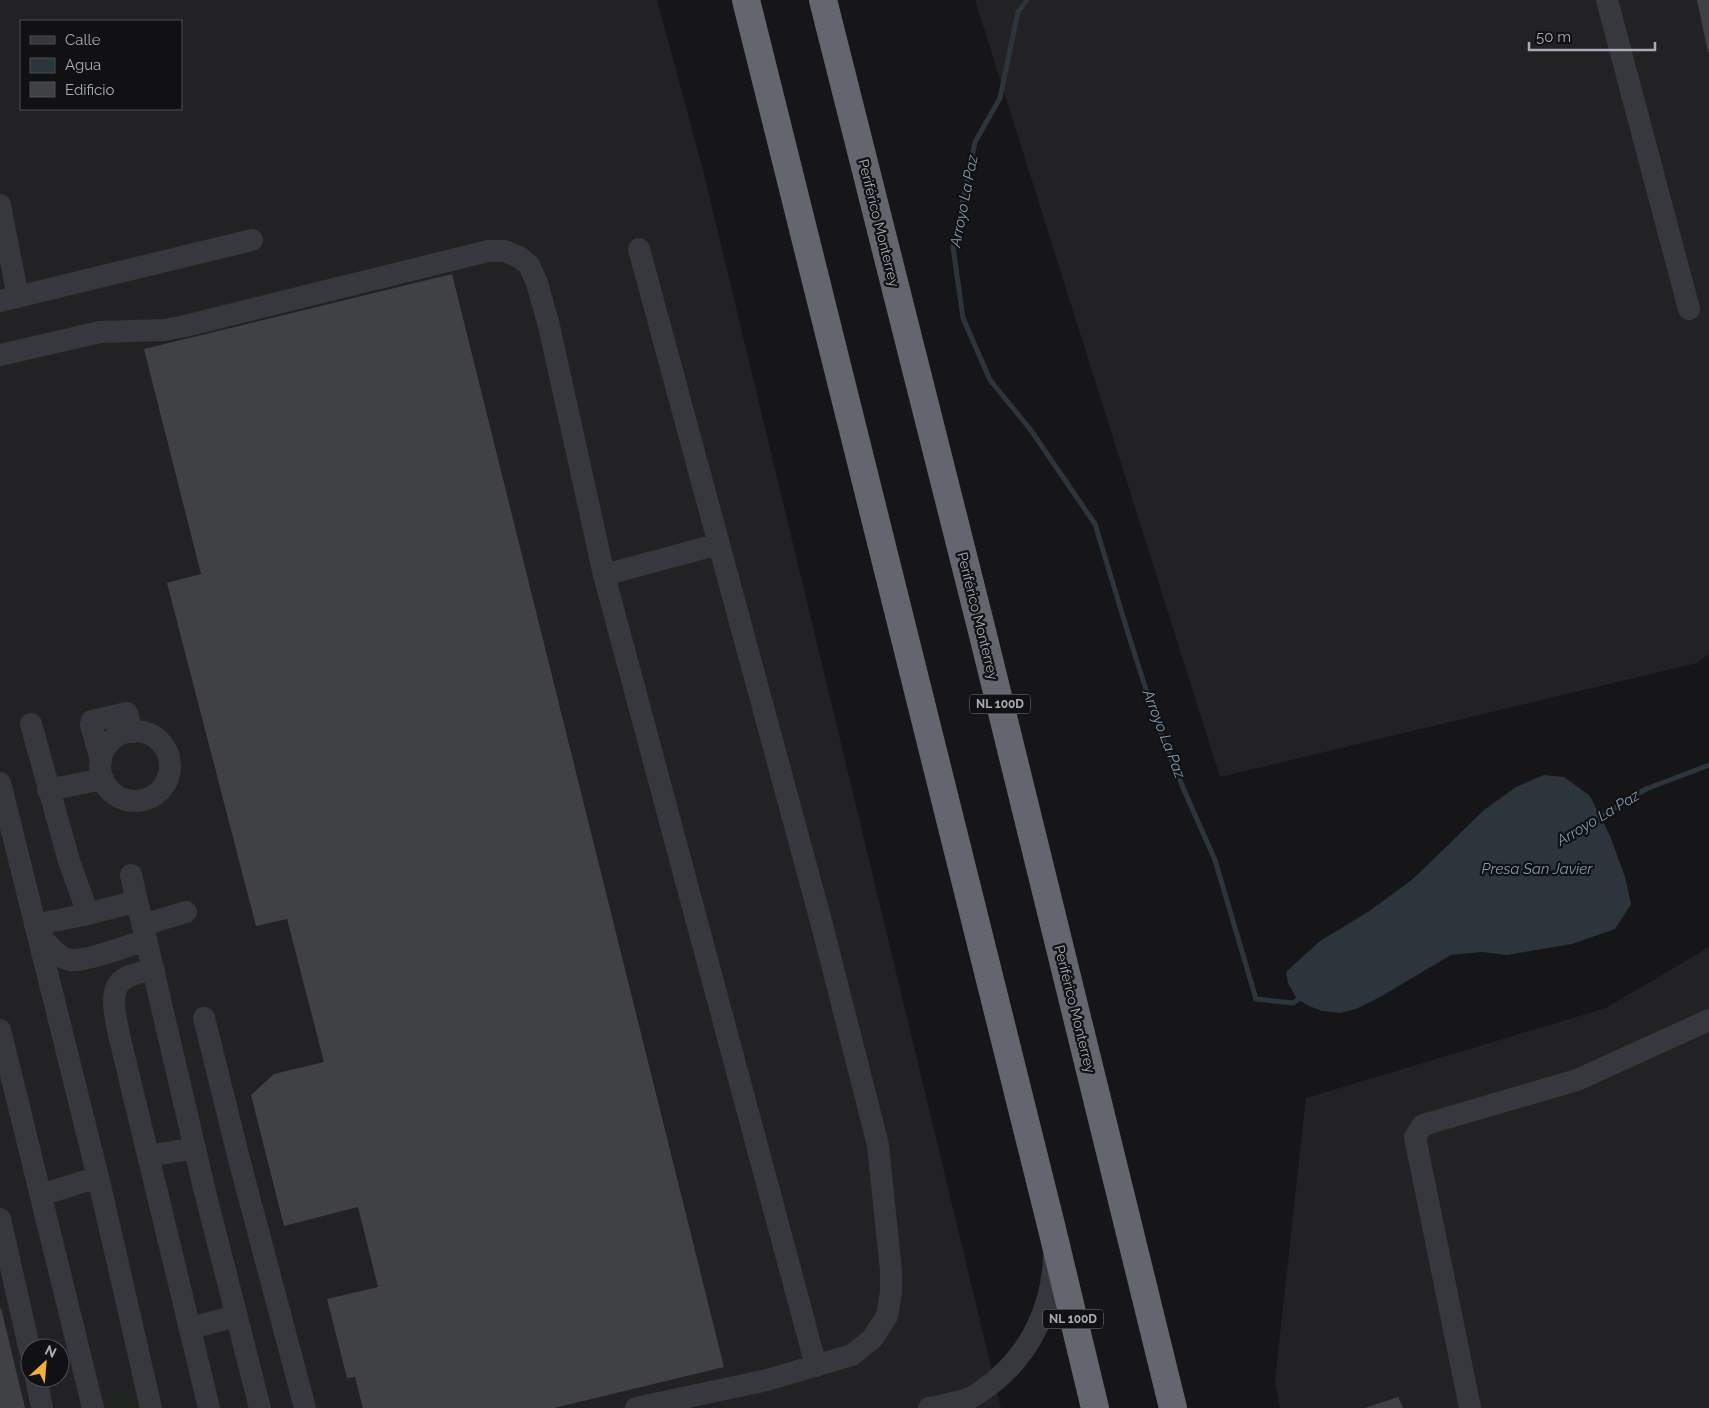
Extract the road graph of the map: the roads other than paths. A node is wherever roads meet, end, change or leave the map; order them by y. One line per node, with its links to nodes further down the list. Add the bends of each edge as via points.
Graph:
1 (746, 0): 33 (highway, NL 100D)
2 (823, 0): 48 (highway, Periférico Monterrey / NL 100D)
3 (1607, 0): 8 (lane)
4 (1, 215): 7 (lane)
5 (252, 240): 7 (lane)
6 (640, 250): 10 (lane)
7 (9, 299)
8 (1689, 309)
9 (0, 355): 11 (lane, via 100,332 165,330 185,326 466,256 504,251 528,265 537,282)
10 (719, 544): 11 (lane); 37 (lane, via 878,1145 891,1271 887,1316 872,1339 852,1355)
11 (604, 575): 37 (lane)
12 (31, 724): 15 (lane)
13 (102, 769): 13 (lane, via 114,794 131,801 150,798 163,787 170,770 167,753 156,739 148,734 132,732 109,743 104,751); 15 (lane)
14 (0, 784): 20 (lane)
15 (48, 790): 19 (lane)
16 (130, 875): 17 (lane)
17 (137, 902): 19 (lane); 21 (lane)
18 (186, 912): 21 (lane)
19 (88, 914): 20 (lane)
20 (36, 928): 22 (lane, via 50,948); 24 (lane)
21 (145, 932): 22 (lane, via 88,958); 23 (lane)
22 (70, 960): 24 (lane)
23 (154, 970): 28 (lane); 29 (lane, via 120,982 113,1003)
24 (52, 994): 30 (lane)
25 (204, 1018): 44 (lane)
26 (1709, 1020): 49 (lane, via 1576,1080 1423,1125 1418,1132 1415,1137)
27 (0, 1030): 31 (lane)
28 (195, 1148): 29 (lane); 34 (lane)
29 (149, 1156): 35 (lane)
30 (98, 1177): 31 (lane); 41 (lane)
31 (41, 1195): 40 (lane)
32 (0, 1219): 36 (lane)
33 (1052, 1229): 46 (lane, via 1054,1269 1050,1289 1028,1345 988,1387 971,1397); 47 (highway, NL 100D)
34 (236, 1316): 35 (lane); 43 (lane)
35 (191, 1328): 42 (lane)
36 (27, 1338)
37 (816, 1366): 45 (lane)
38 (38, 1388): 39 (lane)
39 (42, 1408)
40 (93, 1408)
41 (151, 1408)
42 (209, 1408)
43 (260, 1408)
44 (305, 1408)
45 (636, 1408)
46 (929, 1408)
47 (1094, 1408)
48 (1173, 1408)
49 (1470, 1408)

